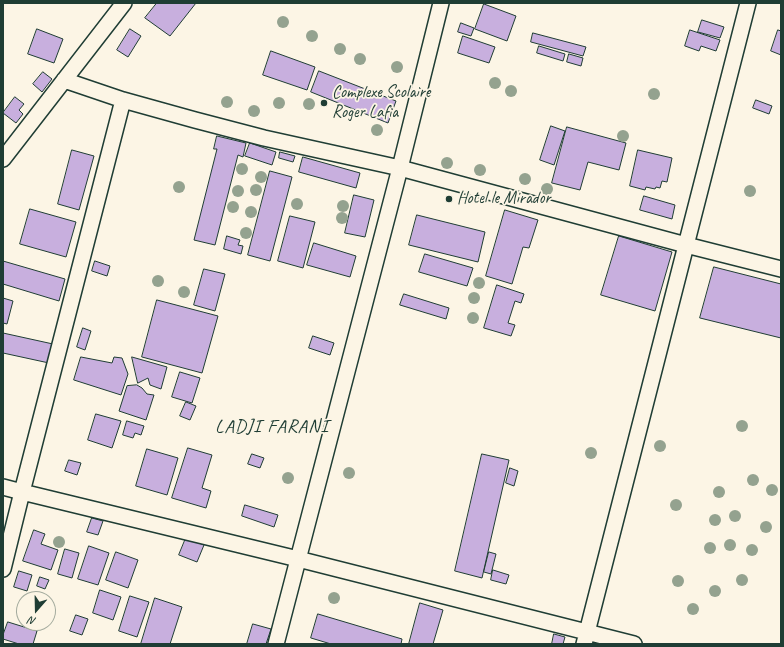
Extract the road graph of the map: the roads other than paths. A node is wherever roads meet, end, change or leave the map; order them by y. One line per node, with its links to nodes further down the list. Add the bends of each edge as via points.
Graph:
1 (124, 3): 4 (street)
2 (441, 3): 7 (street)
3 (748, 3): 8 (street)
4 (64, 80): 5 (street); 6 (street)
5 (123, 100): 7 (street, via 264,138); 11 (street)
6 (3, 159)
7 (400, 168): 8 (street); 12 (street)
8 (686, 245): 9 (street); 14 (street)
9 (781, 269)
10 (3, 487): 11 (street)
11 (22, 492): 12 (street); 13 (street)
12 (298, 559): 14 (street); 15 (street)
13 (3, 569)
14 (585, 638): 16 (street)
15 (276, 644)
16 (634, 644)

